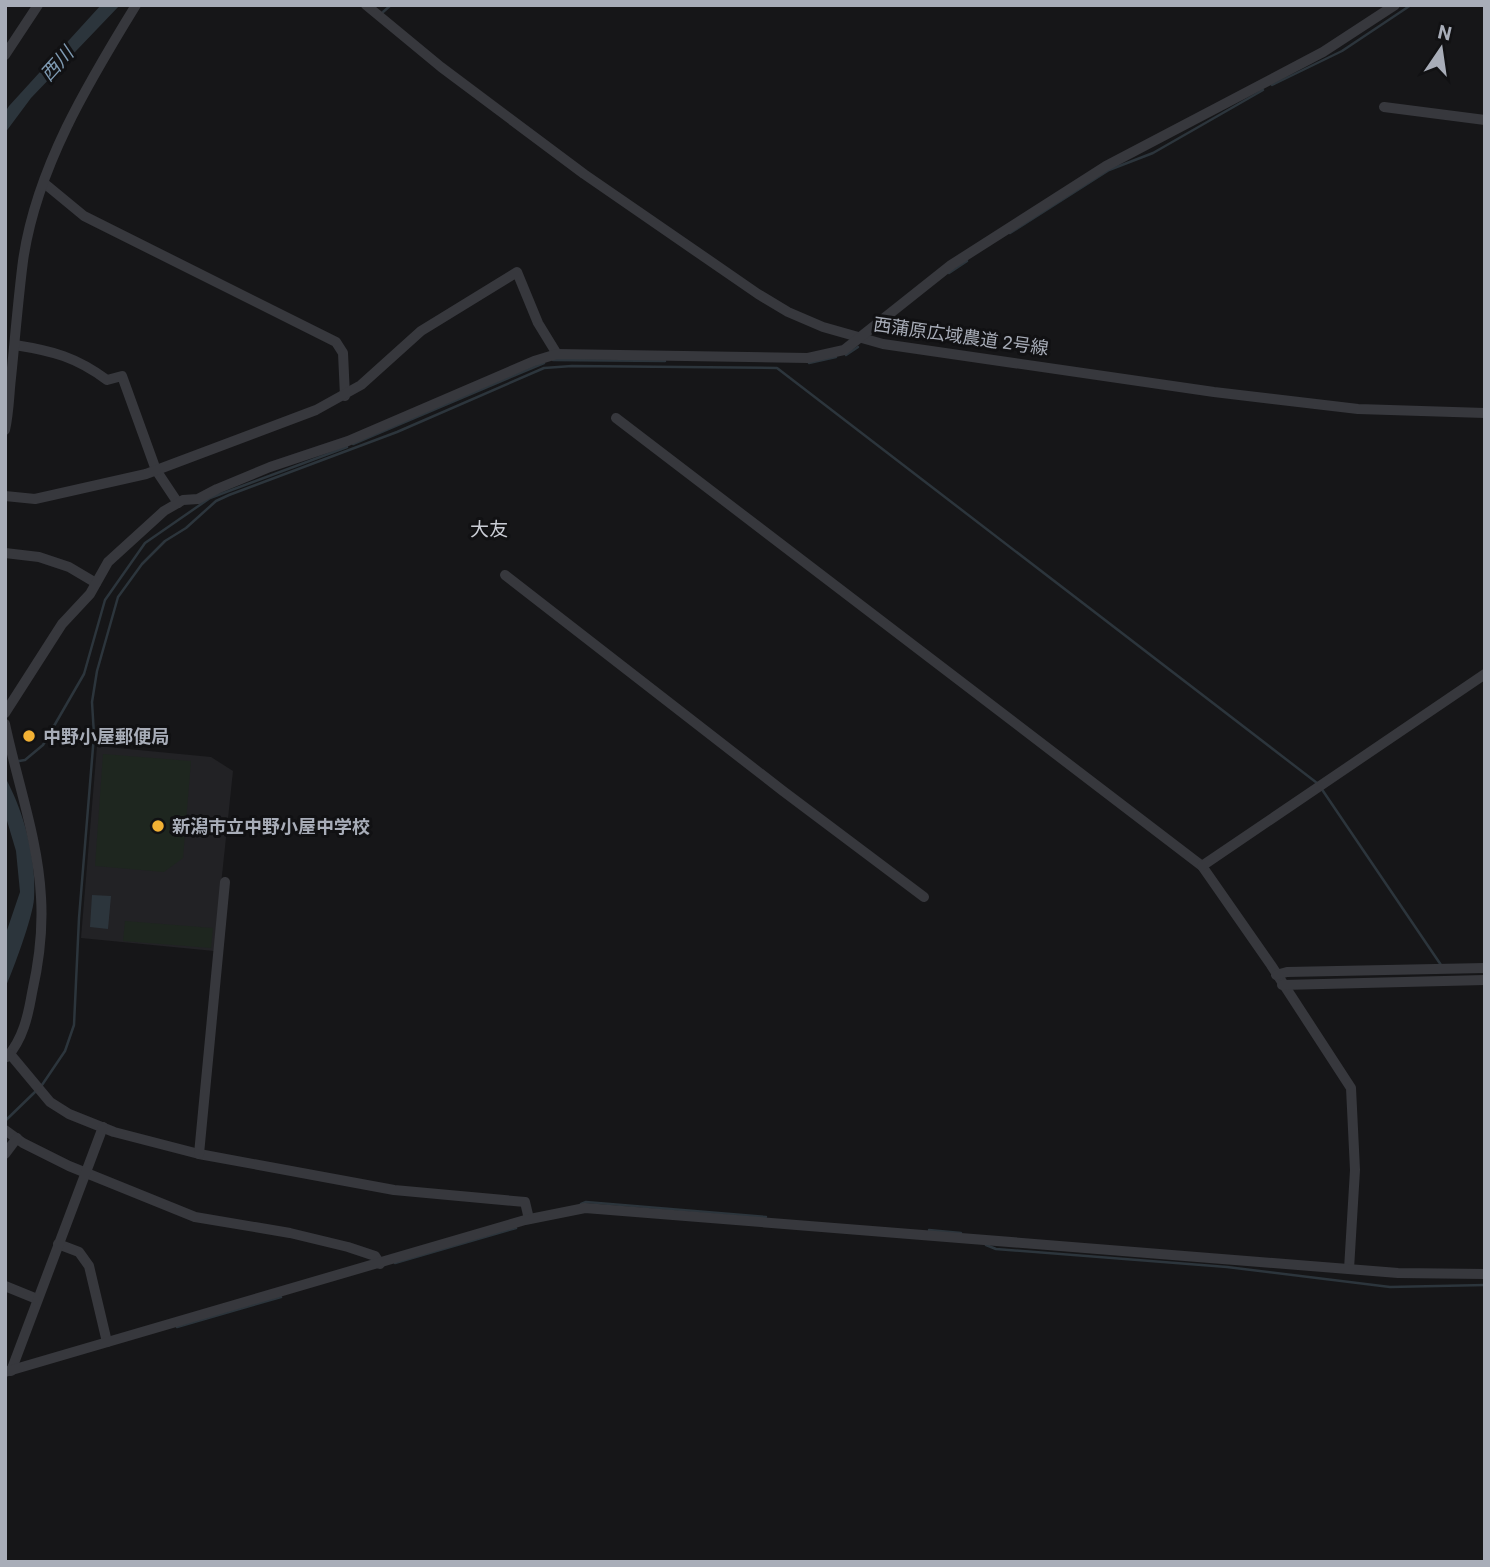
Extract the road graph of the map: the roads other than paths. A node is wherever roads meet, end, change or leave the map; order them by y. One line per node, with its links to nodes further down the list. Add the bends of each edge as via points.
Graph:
1 (38, 5): 5 (street)
2 (136, 5): 8 (street, via 78,106)
3 (366, 5): 9 (street, 西蒲原広域農道 2号線, via 584,174 758,294 788,312)
4 (1395, 5): 9 (street, via 1323,52 1095,173 951,265)
5 (5, 55)
6 (1384, 107): 7 (street)
7 (1485, 120)
8 (44, 183): 10 (street, via 24,259); 12 (street, via 83,216 336,342 343,353)
9 (859, 338): 11 (street, via 844,350 808,358); 13 (street, 西蒲原広域農道 2号線, via 1266,398 1358,409)
10 (15, 345): 15 (street); 16 (street, via 54,351 85,363 107,380 122,376)
11 (557, 354): 12 (street, via 517,272 421,331); 18 (street, via 348,442)
12 (345, 396): 16 (street)
13 (1485, 413)
14 (616, 418): 25 (street)
15 (5, 430)
16 (156, 470): 17 (street, via 35,499); 18 (street)
17 (5, 496)
18 (178, 503): 21 (street, via 108,562)
19 (5, 553): 21 (street, via 39,557)
20 (505, 575): 27 (street)
21 (96, 583): 23 (street, via 62,624)
22 (1485, 674): 25 (street)
23 (5, 713)
24 (5, 724): 31 (street, via 32,836 41,898 40,936 26,1023)
25 (1202, 866): 29 (street)
26 (225, 882): 36 (street)
27 (924, 897)
28 (1485, 968): 29 (street, via 1287,972)
29 (1279, 980): 30 (street); 41 (street, via 1351,1088 1355,1170)
30 (1485, 980)
31 (8, 1056): 32 (street, via 50,1102)
32 (103, 1127): 36 (street); 37 (street)
33 (5, 1130): 34 (street)
34 (17, 1138): 35 (street); 37 (street)
35 (5, 1154)
36 (199, 1154): 38 (street, via 394,1190 524,1202)
37 (85, 1173): 39 (street); 40 (street, via 195,1217 348,1247 375,1256)
38 (529, 1219): 40 (street); 41 (street, via 585,1208)
39 (58, 1244): 44 (street); 45 (street, via 79,1252 89,1266)
40 (380, 1264): 45 (street)
41 (1349, 1269): 42 (street)
42 (1485, 1275)
43 (5, 1286): 44 (street)
44 (37, 1299): 46 (street)
45 (107, 1342): 46 (street)
46 (8, 1371)

